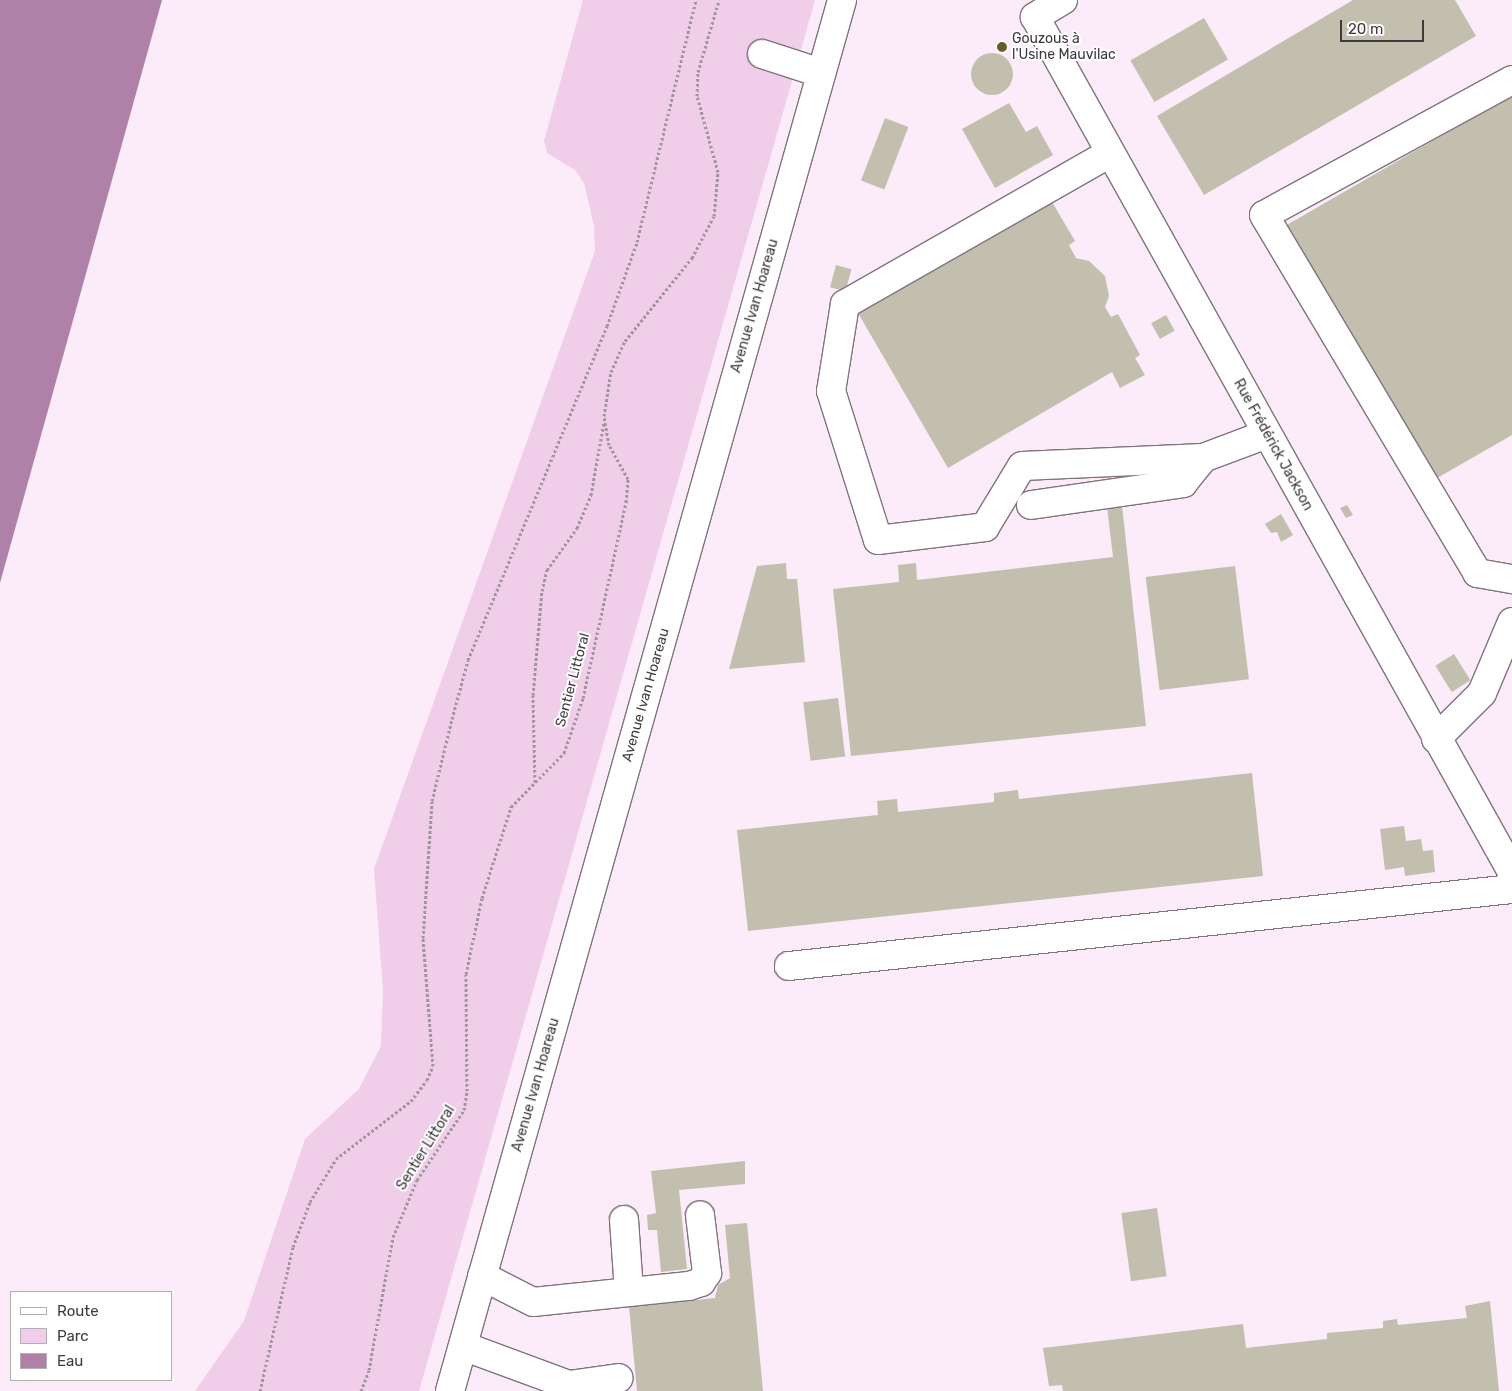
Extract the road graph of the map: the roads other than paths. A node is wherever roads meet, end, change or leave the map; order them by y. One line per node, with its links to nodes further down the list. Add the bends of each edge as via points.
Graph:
1 (842, 0): 4 (street, Avenue Ivan Hoareau)
2 (1063, 0): 6 (street, Rue Frédérick Jackson, via 1035,17)
3 (762, 54): 4 (street)
4 (821, 73): 18 (street, Avenue Ivan Hoareau)
5 (1512, 80): 10 (street, via 1264,215 1477,572)
6 (1110, 153): 7 (street, Rue Frédérick Jackson); 8 (street, via 845,304 831,391 878,540 985,527 1022,466)
7 (1267, 434): 8 (street); 12 (street, Rue Frédérick Jackson)
8 (1203, 458): 9 (street, via 1183,484)
9 (1031, 505)
10 (1512, 579)
11 (1512, 622): 12 (street, via 1482,693)
12 (1436, 739): 13 (street, Rue Frédérick Jackson)
13 (1512, 872)
14 (1512, 889): 15 (street)
15 (789, 966)
16 (700, 1215): 19 (street, via 707,1273 701,1282)
17 (624, 1220): 19 (street)
18 (482, 1276): 19 (street, via 533,1302); 20 (street, Avenue Ivan Hoareau)
19 (629, 1292)
20 (463, 1346): 22 (street); 23 (street, Avenue Ivan Hoareau)
21 (619, 1378): 22 (street)
22 (569, 1388)
23 (450, 1391)

